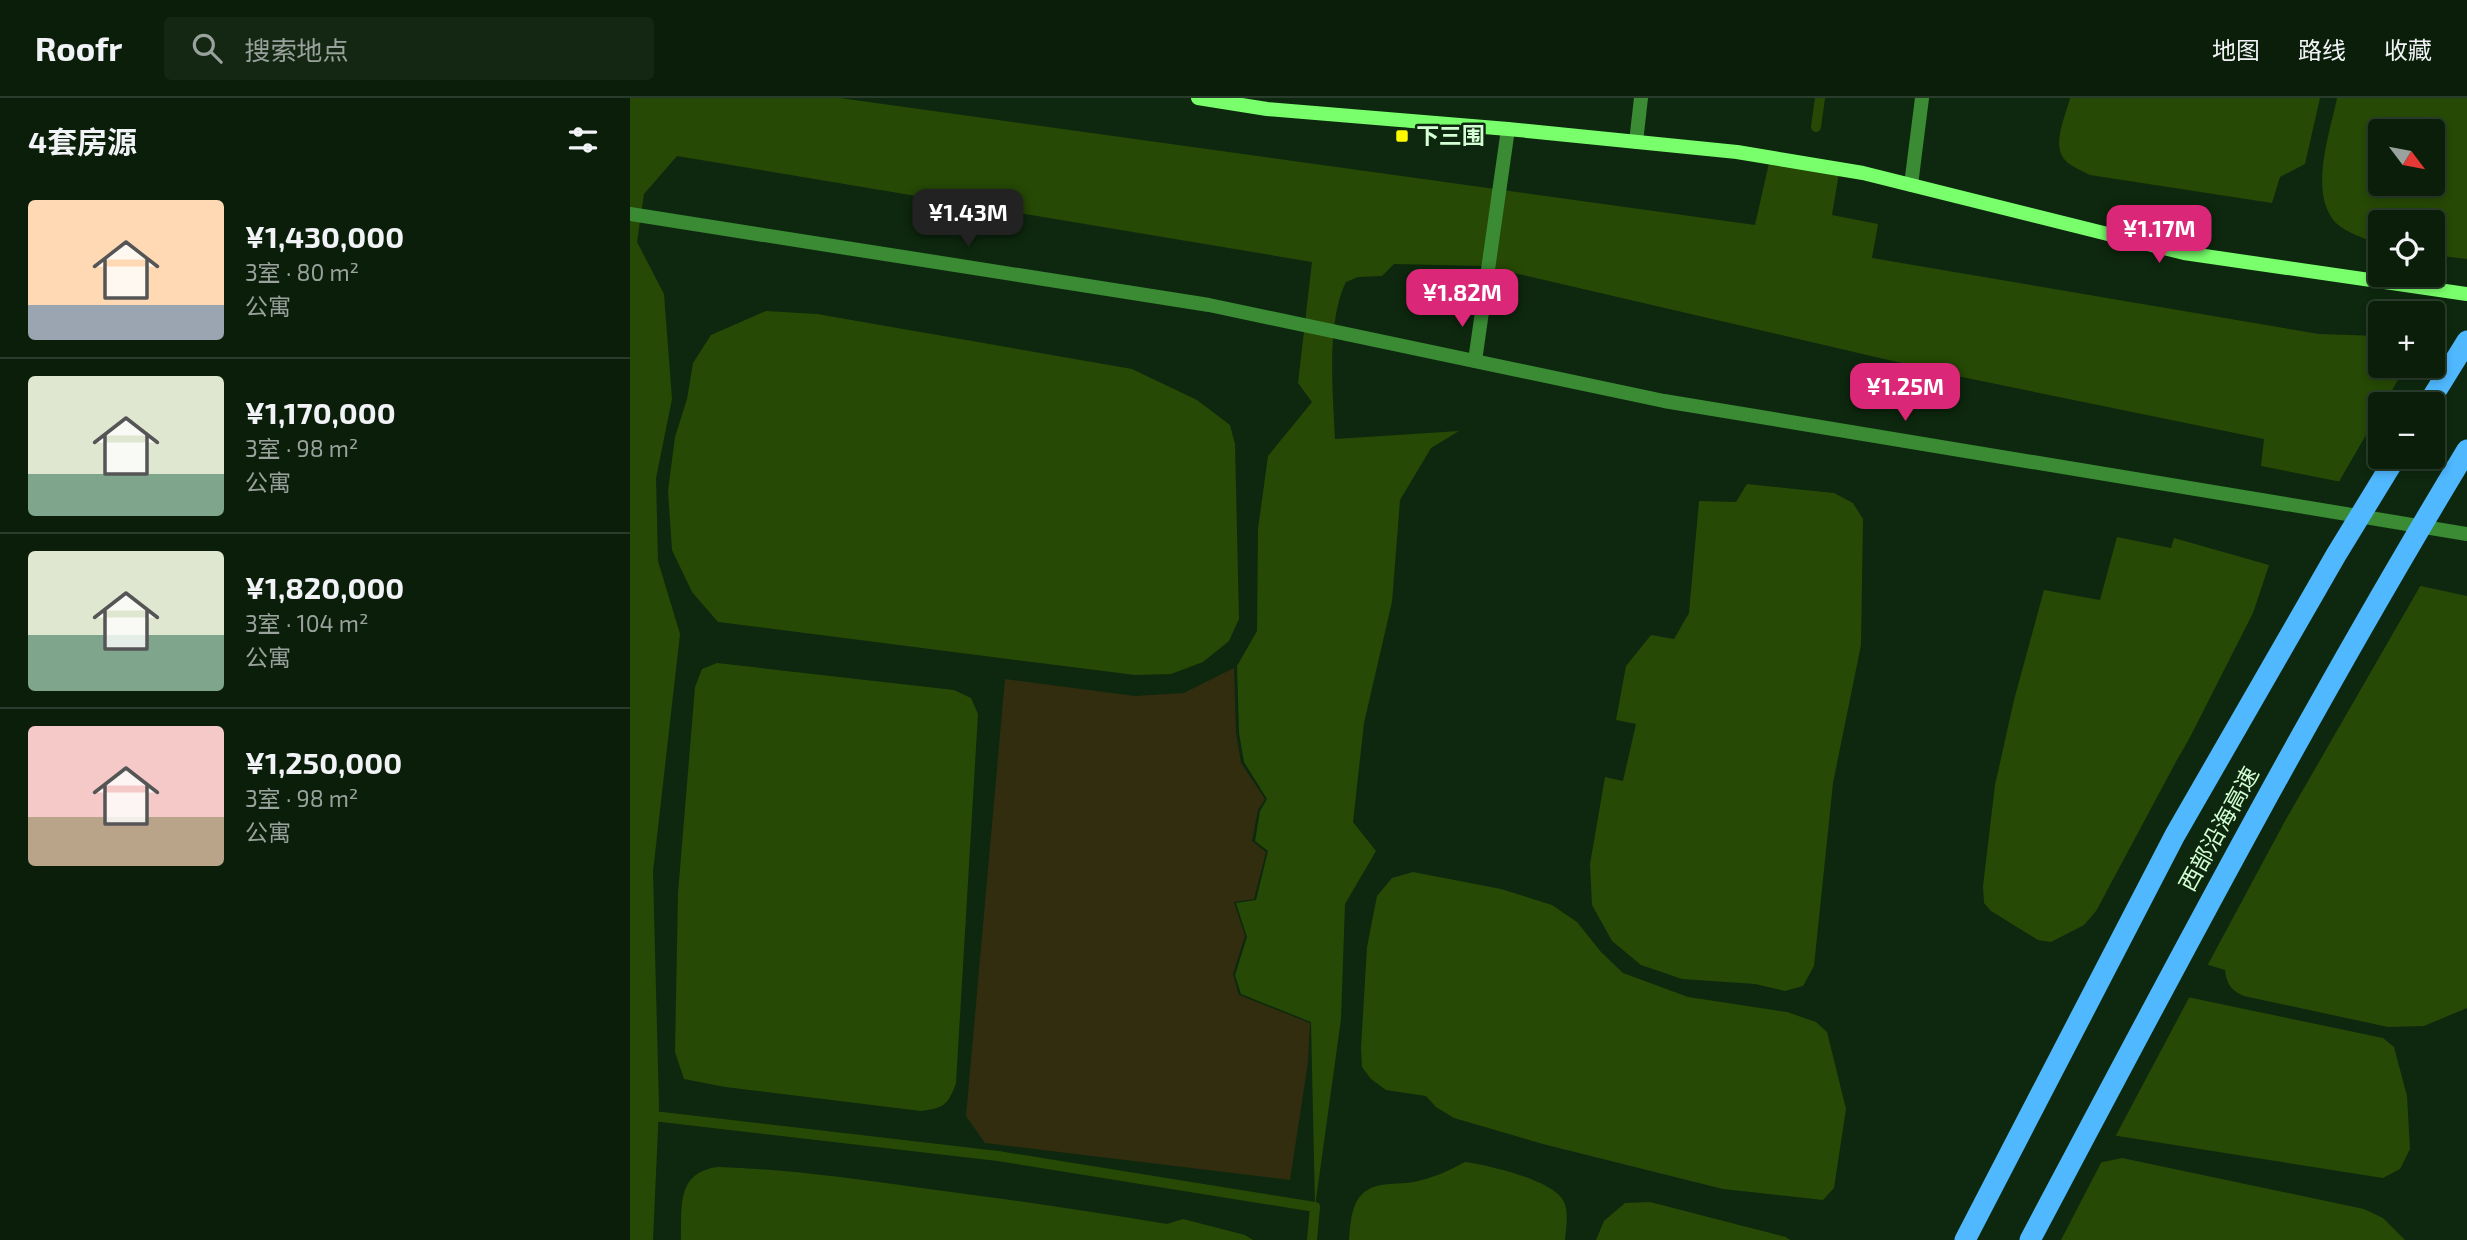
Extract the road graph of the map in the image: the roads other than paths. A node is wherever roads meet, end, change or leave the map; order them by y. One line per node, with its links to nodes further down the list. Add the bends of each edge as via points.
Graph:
1 (1198, 98): 4 (street, via 1267,109)
2 (1641, 98): 5 (street)
3 (1922, 98): 6 (street)
4 (1508, 129): 5 (street); 10 (street)
5 (1636, 142): 6 (street, via 1737,152)
6 (1911, 185): 8 (street, via 2184,253)
7 (630, 214): 10 (street, via 1209,305)
8 (2467, 293)
9 (2467, 341): 11 (highway)
10 (1475, 361): 14 (street, via 1664,401)
11 (2435, 392)
12 (2467, 450): 16 (highway, 西部沿海高速, bridge, via 2382,589 2242,840)
13 (2389, 469): 15 (highway, 西部沿海高速, bridge, via 2175,835)
14 (2467, 534)
15 (1965, 1240)
16 (2030, 1240)

